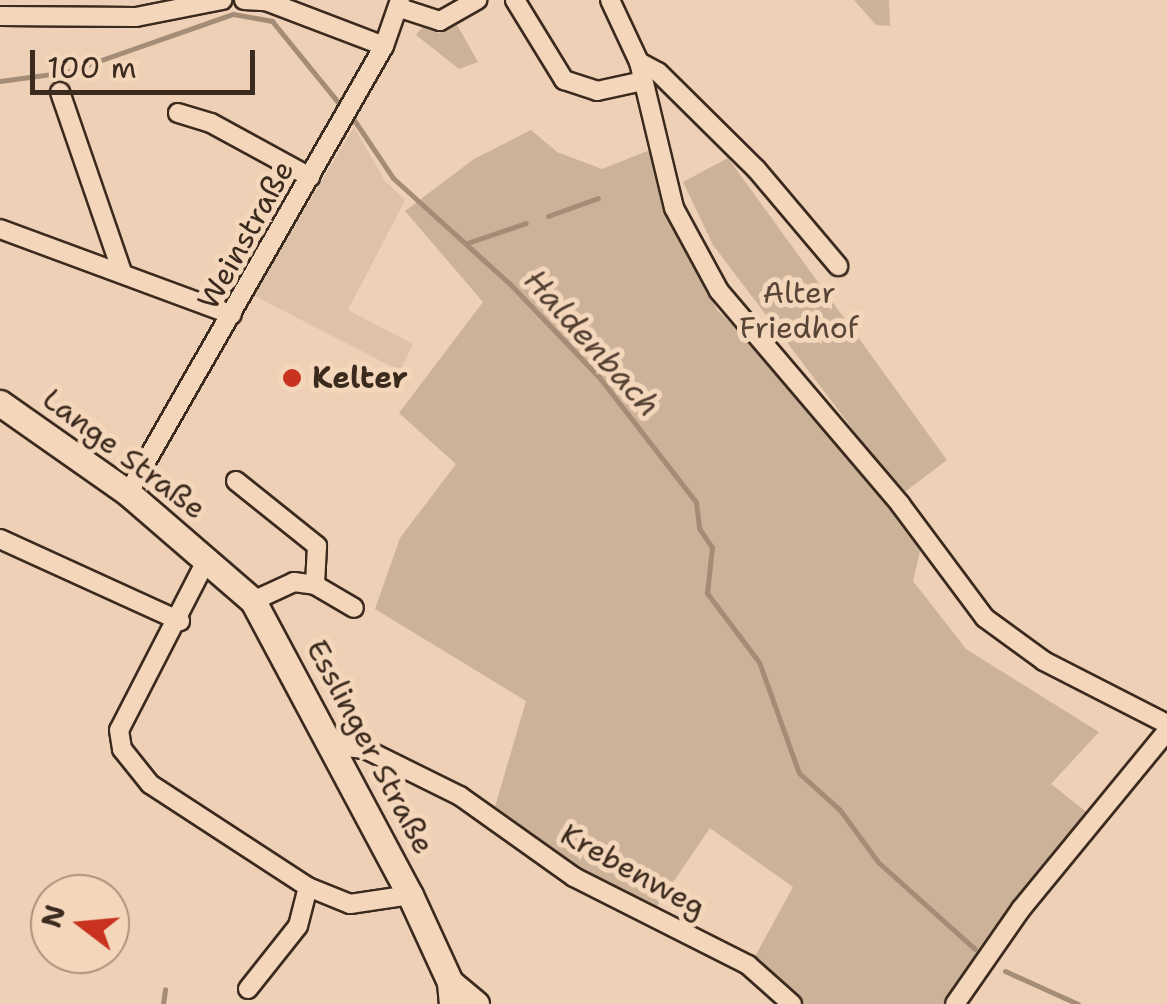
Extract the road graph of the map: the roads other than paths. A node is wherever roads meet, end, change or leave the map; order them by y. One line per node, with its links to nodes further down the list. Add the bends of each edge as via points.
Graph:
1 (222, 0): 7 (street, via 136,17)
2 (244, 0): 8 (street, via 266,1)
3 (477, 0): 6 (street, via 440,21)
4 (515, 0): 10 (street, via 564,80 596,90)
5 (610, 0): 9 (street)
6 (400, 4): 8 (street, Weinstraße)
7 (0, 16)
8 (384, 46): 13 (street, Weinstraße)
9 (638, 62): 10 (street); 15 (street, via 658,72 757,170)
10 (643, 81): 27 (street, via 674,208 702,264 900,504 969,599 1009,641)
11 (60, 92): 16 (street)
12 (178, 114): 13 (street, via 211,124)
13 (310, 177): 17 (street, Weinstraße)
14 (0, 228): 16 (street)
15 (838, 266)
16 (122, 272): 17 (street)
17 (232, 315): 20 (street, Weinstraße)
18 (0, 403): 20 (main road, Lange Straße)
19 (236, 481): 23 (street, via 316,546)
20 (128, 492): 22 (main road, Lange Straße)
21 (0, 539): 26 (street)
22 (208, 559): 24 (main road, Esslinger Straße); 26 (street)
23 (315, 585): 24 (street, via 294,582); 25 (street)
24 (253, 601): 28 (main road, Esslinger Straße)
25 (354, 608)
26 (180, 622): 29 (street, via 119,730 122,749 150,784)
27 (1167, 727): 35 (street, via 1020,909)
28 (336, 746): 30 (main road, Esslinger Straße); 34 (street, Krebenweg, via 365,749 460,796 574,877 748,965)
29 (308, 887): 30 (street, via 350,904); 31 (street, via 298,926)
30 (410, 895): 32 (main road, Esslinger Straße)
31 (248, 989)
32 (451, 993): 33 (main road, Esslinger Straße)
33 (476, 1004)
34 (792, 1004)
35 (955, 1004)

